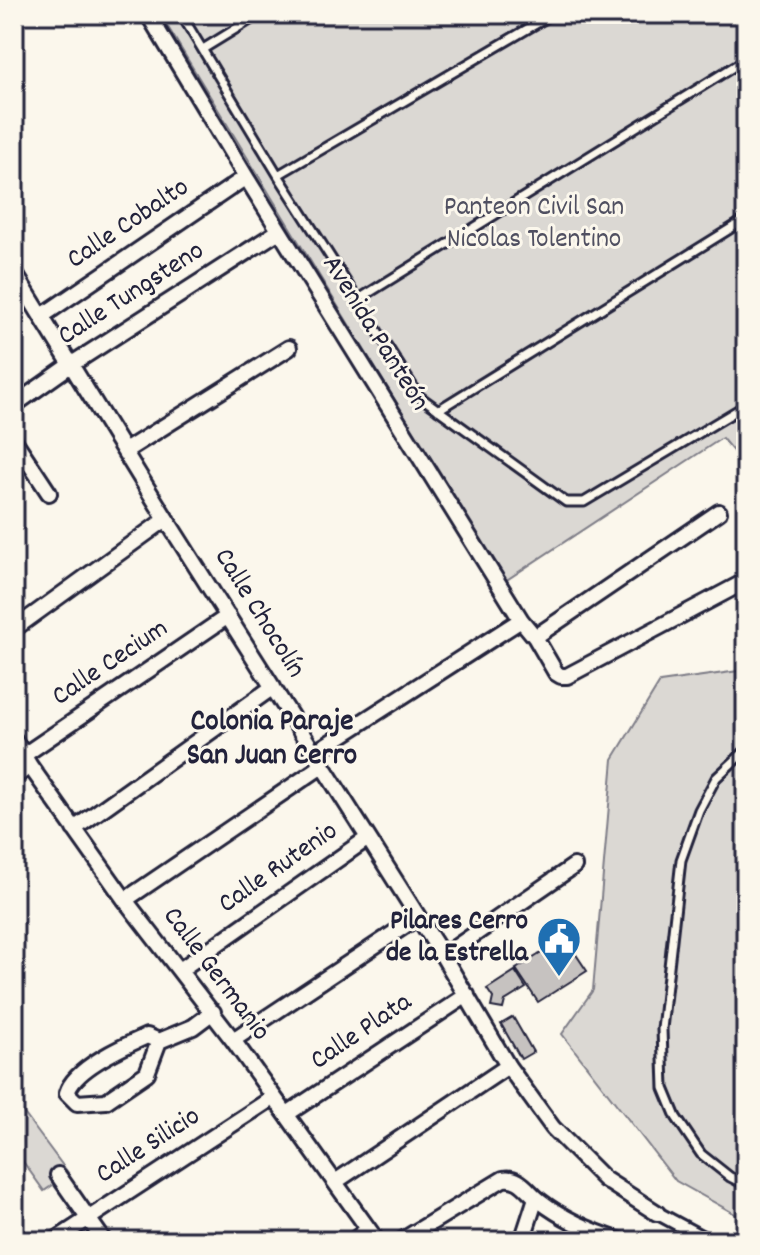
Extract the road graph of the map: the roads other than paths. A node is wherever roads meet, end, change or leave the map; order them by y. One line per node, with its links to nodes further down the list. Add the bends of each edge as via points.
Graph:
1 (148, 14): 8 (street, Avenida Panteón)
2 (181, 14): 5 (lane)
3 (260, 14): 5 (lane)
4 (553, 14): 7 (lane)
5 (203, 49): 7 (lane)
6 (746, 59): 12 (lane)
7 (278, 175): 12 (lane)
8 (246, 177): 10 (street, Avenida Panteón); 13 (street, Calle Cobalto)
9 (746, 219): 18 (lane)
10 (279, 231): 15 (street, Calle Tungsteno); 26 (street, Avenida Panteón)
11 (14, 272): 13 (street, Calle Chocolín)
12 (359, 299): 18 (lane, via 419,396)
13 (42, 316): 15 (street, Calle Chocolín)
14 (289, 348): 20 (street)
15 (72, 364): 16 (street, Calle Tungsteno); 20 (street, Calle Chocolín)
16 (14, 405)
17 (746, 405): 18 (lane, via 584,502 566,502)
18 (438, 410)
19 (14, 440): 21 (street)
20 (125, 451): 23 (street, Calle Chocolín)
21 (49, 493)
22 (719, 512): 28 (street)
23 (166, 519): 25 (street, Calle Chocolín); 27 (street)
24 (746, 581): 28 (street, Avenida Panteón, via 567,676 556,673)
25 (228, 616): 29 (street, Calle Chocolín); 32 (street, Calle Cecium)
26 (521, 620): 28 (street, Avenida Panteón); 33 (street)
27 (14, 629)
28 (535, 637)
29 (273, 687): 33 (street, Calle Chocolín); 35 (street)
30 (14, 739): 32 (street, Calle Germanio)
31 (746, 750): 51 (lane, via 716,778 681,860 662,1029 664,1088 676,1117 701,1154)
32 (27, 760): 34 (street, Calle Cecium); 35 (street, Calle Germanio)
33 (318, 760): 36 (street, Calle Chocolín); 38 (street)
34 (14, 777)
35 (74, 829): 38 (street, Calle Germanio)
36 (368, 838): 39 (street, Calle Chocolín); 41 (street, Calle Rutenio)
37 (574, 866): 40 (street)
38 (125, 900): 41 (street, Calle Germanio)
39 (418, 917): 40 (street, Calle Chocolín); 44 (street)
40 (443, 956): 42 (street, Calle Chocolín)
41 (180, 970): 43 (street, Calle Germanio)
42 (467, 995): 46 (street, Calle Chocolín); 48 (street, Calle Plata)
43 (213, 1012): 44 (street, Calle Germanio); 45 (street)
44 (233, 1040): 47 (street, Calle Germanio)
45 (159, 1041): 45 (street, via 147,1036 107,1054 70,1083 67,1093 77,1103 106,1101 147,1073)
46 (508, 1066): 50 (street); 53 (street, Calle Chocolín, via 553,1128 604,1179)
47 (274, 1097): 48 (street, Calle Germanio); 54 (street, Calle Silicio)
48 (287, 1114): 50 (street, Calle Germanio)
49 (58, 1175): 54 (street)
50 (335, 1182): 55 (street, Calle Germanio)
51 (746, 1185)
52 (536, 1198): 56 (street); 60 (street, via 511,1177 503,1179); 61 (street)
53 (657, 1213): 62 (street)
54 (88, 1218): 57 (street, Calle Silicio); 58 (street)
55 (373, 1235): 59 (street)
56 (615, 1240)
57 (54, 1241)
58 (104, 1241)
59 (353, 1241)
60 (401, 1241)
61 (522, 1241)
62 (709, 1241)

